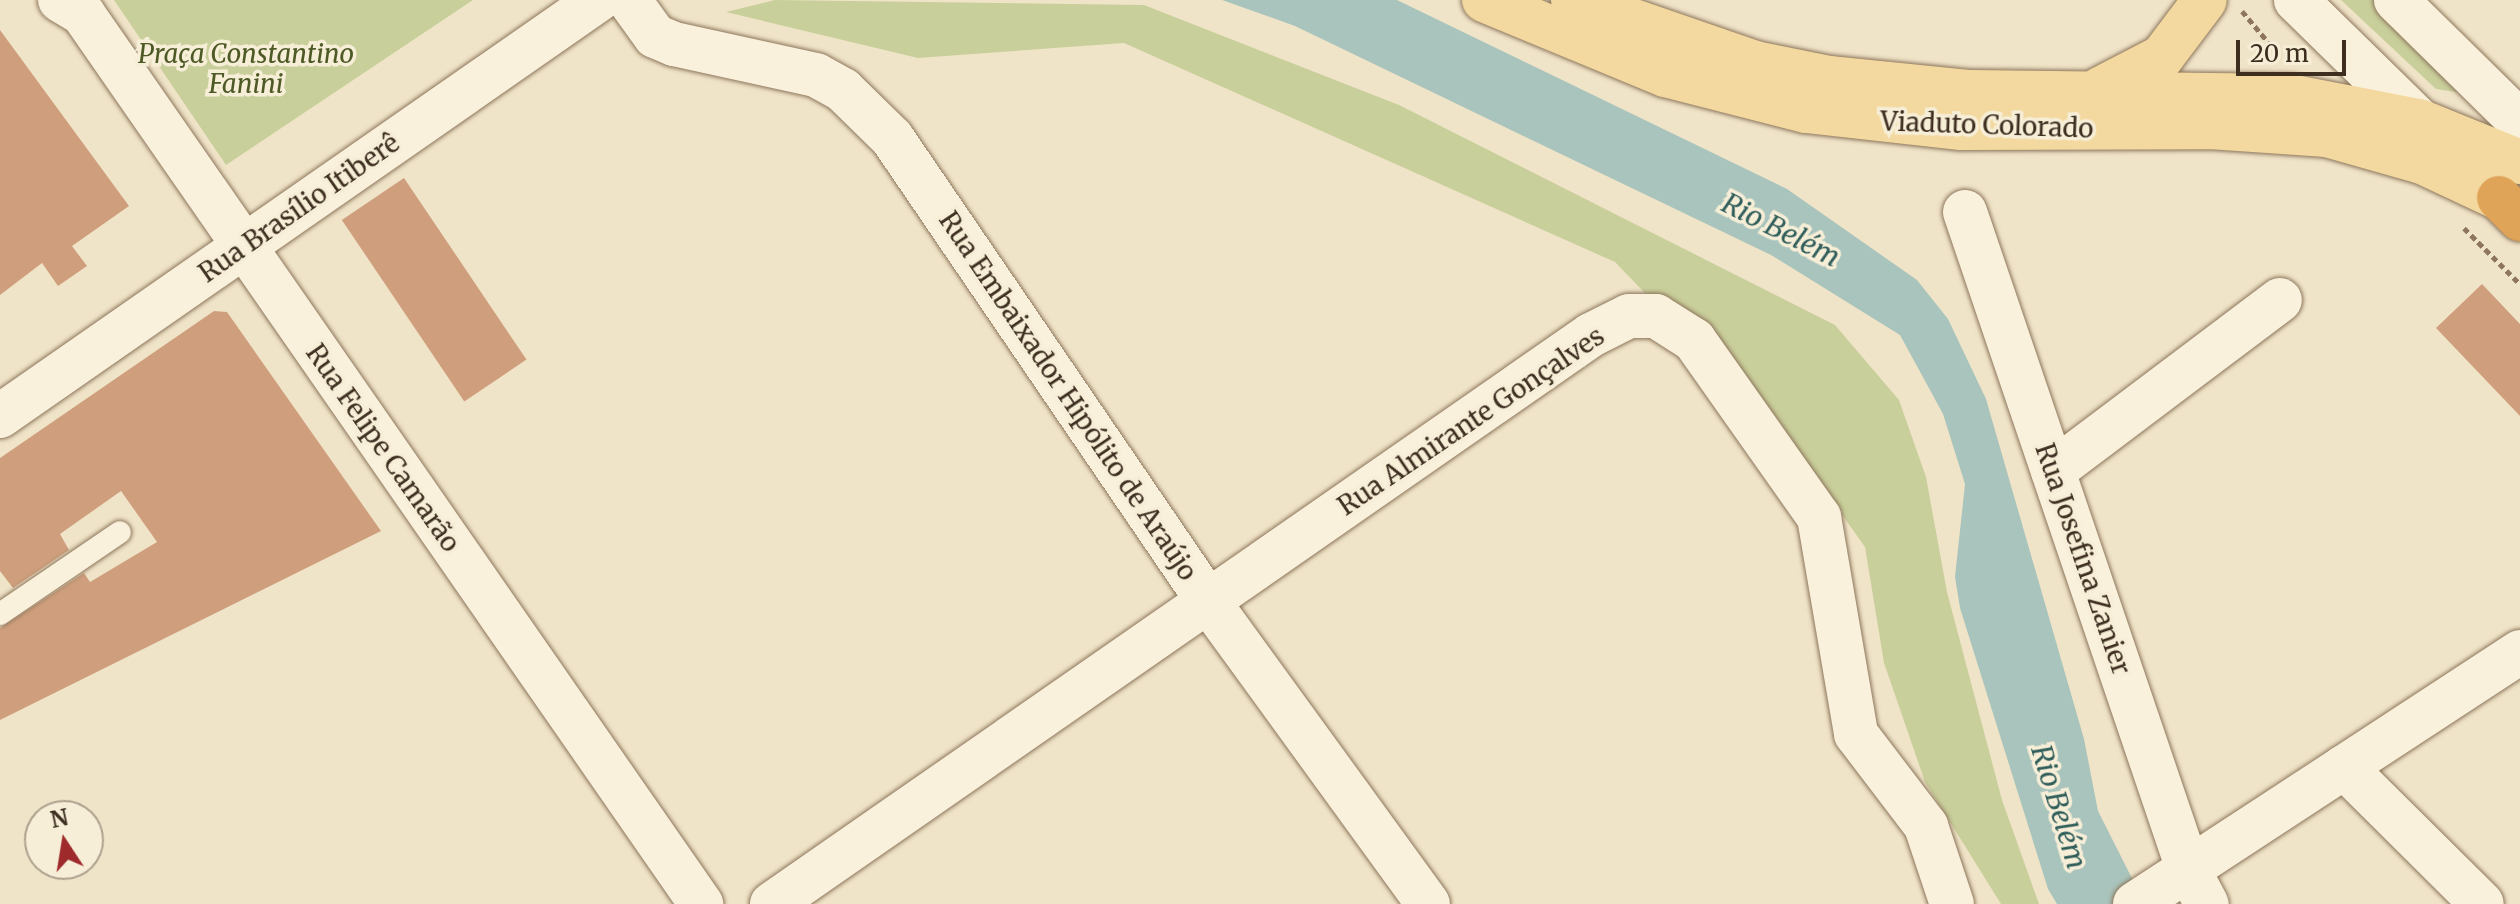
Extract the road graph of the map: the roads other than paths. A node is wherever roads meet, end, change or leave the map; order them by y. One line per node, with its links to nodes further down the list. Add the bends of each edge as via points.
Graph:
1 (60, 0): 14 (street, Rua Felipe Camarão, via 83,14)
2 (598, 0): 14 (street, Rua Brasílio Itiberê)
3 (629, 0): 19 (street, Rua Embaixador Hipólito de Araújo, via 655,36 674,44 816,75 843,90 892,138)
4 (1484, 0): 12 (main road, Viaduto Colorado, via 1665,75 1806,111 1961,128 2210,127 2327,135)
5 (1573, 0): 9 (main road, Viaduto Colorado, via 1755,63 1829,78 1970,92)
6 (2296, 0): 10 (street)
7 (2396, 0): 11 (street)
8 (2224, 6): 9 (main road, via 2162,57)
9 (2093, 92): 10 (main road, Viaduto Colorado, via 2290,96)
10 (2419, 121): 12 (street)
11 (2520, 122)
12 (2513, 193)
13 (1965, 212): 17 (street, Rua Josefina Zanier)
14 (244, 247): 16 (street, Rua Brasílio Itiberê); 24 (street, Rua Felipe Camarão)
15 (2280, 300): 17 (street)
16 (0, 416)
17 (2053, 471): 23 (street, Rua Josefina Zanier)
18 (120, 532): 20 (lane)
19 (1208, 601): 25 (street, Rua Almirante Gonçalves); 26 (street, Rua Embaixador Hipólito de Araújo); 27 (street, Rua Almirante Gonçalves, via 1591,335 1629,316 1656,316 1694,340 1819,517 1856,734 1926,826)
20 (0, 614)
21 (2520, 652): 22 (street)
22 (2344, 767): 23 (street); 28 (street)
23 (2175, 889)
24 (701, 904)
25 (772, 904)
26 (1428, 904)
27 (1952, 904)
28 (2482, 904)

